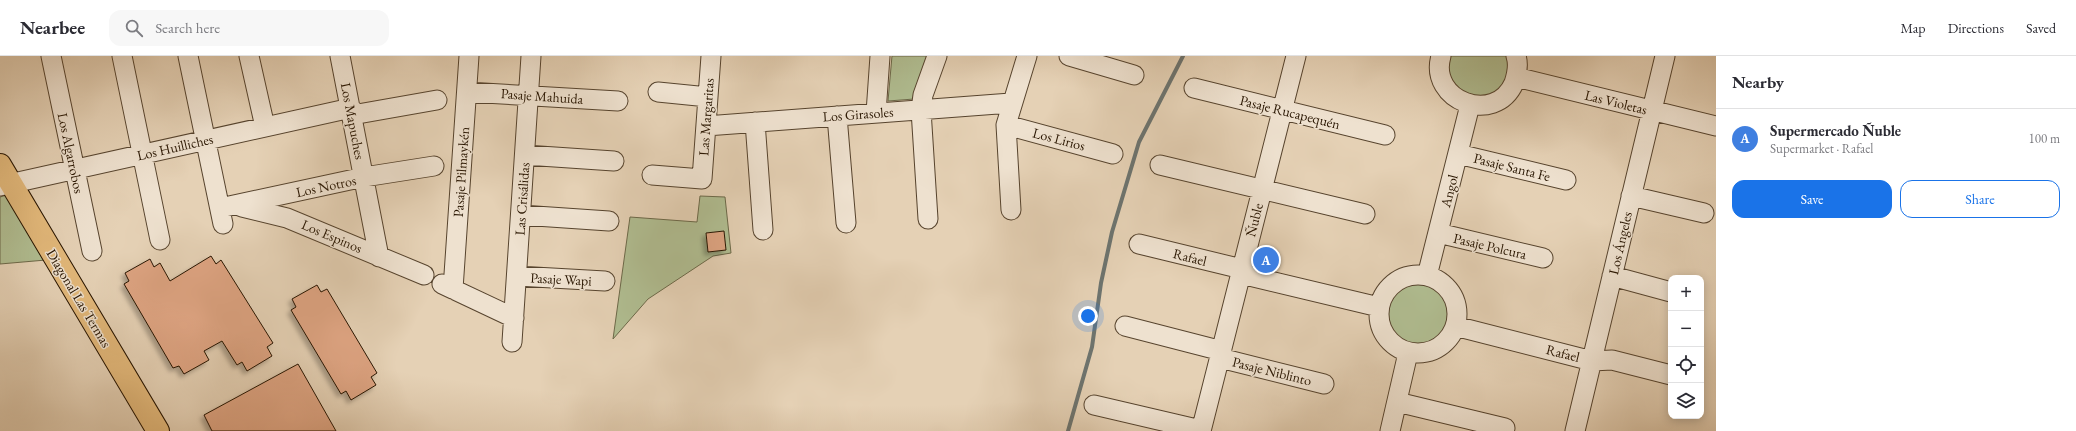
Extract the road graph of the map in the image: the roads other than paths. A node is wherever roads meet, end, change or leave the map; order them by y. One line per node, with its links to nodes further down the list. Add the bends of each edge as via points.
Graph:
1 (51, 56): 49 (street, Los Algarrobos)
2 (122, 56): 41 (street)
3 (188, 56): 40 (street)
4 (249, 56): 38 (street)
5 (340, 56): 31 (street, Los Mapuches)
6 (469, 56): 20 (street, Pasaje Pilmaykén)
7 (531, 56): 22 (street, Las Crisálidas)
8 (711, 56): 23 (street, Las Margaritas)
9 (880, 56): 32 (street)
10 (936, 56): 28 (street, via 923,95)
11 (1027, 56): 26 (street)
12 (1069, 56): 17 (street)
13 (1296, 56): 29 (street, Ñuble)
14 (1516, 56): 18 (street)
15 (1665, 56): 30 (street, Los Ángeles)
16 (1437, 57): 27 (street, via 1440,76 1448,91)
17 (1134, 75)
18 (1516, 77): 27 (street, via 1506,94 1498,100 1480,106); 30 (street, Las Violetas)
19 (1194, 88): 29 (street, Pasaje Rucapequén)
20 (467, 92): 22 (street, Pasaje Mahuida); 76 (street, Pasaje Pilmaykén)
21 (658, 92): 23 (street)
22 (529, 95): 25 (street, Pasaje Mahuida); 44 (street, Las Crisálidas)
23 (708, 97): 36 (street, Las Margaritas)
24 (437, 100): 31 (street, Los Huilliches)
25 (618, 101)
26 (1011, 103): 28 (street, Los Girasoles); 35 (street)
27 (1470, 105): 43 (street, Angol)
28 (921, 110): 32 (street, Los Girasoles); 61 (street)
29 (1282, 110): 39 (street, Pasaje Rucapequén); 54 (street, Ñuble)
30 (1652, 110): 37 (street, Las Violetas); 55 (street, Los Ángeles)
31 (352, 111): 38 (street, Los Huilliches); 51 (street, Los Mapuches)
32 (876, 113): 33 (street, Los Girasoles)
33 (837, 116): 34 (street, Los Girasoles); 63 (street)
34 (755, 122): 36 (street, Los Girasoles); 64 (street)
35 (1006, 125): 42 (street, Los Lirios); 56 (street)
36 (706, 126): 50 (street, Las Margaritas, via 702,179)
37 (1716, 126)
38 (265, 127): 40 (street, Los Huilliches)
39 (1385, 135)
40 (205, 140): 41 (street, Los Huilliches); 57 (street)
41 (142, 154): 49 (street, Los Huilliches); 66 (street)
42 (1113, 154)
43 (1458, 154): 52 (street, Pasaje Santa Fe); 65 (street, Angol)
44 (525, 155): 45 (street); 60 (street, Las Crisálidas)
45 (614, 161)
46 (0, 165): 53 (main road, Diagonal Las Termas)
47 (1160, 165): 54 (street)
48 (434, 166): 51 (street, Los Notros)
49 (75, 169): 53 (street, Los Huilliches); 68 (street, Los Algarrobos)
50 (652, 175)
51 (364, 177): 57 (street, Los Notros); 69 (street, Los Mapuches)
52 (1566, 180)
53 (5, 185): 91 (main road, Diagonal Las Termas)
54 (1262, 190): 59 (street); 71 (street, Ñuble)
55 (1631, 196): 58 (street); 74 (street, Los Ángeles)
56 (1011, 210)
57 (226, 213): 69 (street, Los Espinos, via 287,218)
58 (1704, 213)
59 (1365, 214)
60 (521, 215): 62 (street); 72 (street, Las Crisálidas)
61 (928, 219)
62 (609, 221)
63 (846, 223)
64 (763, 230)
65 (1438, 233): 70 (street, Pasaje Polcura); 73 (street, Angol)
66 (160, 240)
67 (1138, 244): 71 (street, Rafael)
68 (92, 251)
69 (379, 256): 76 (street, Los Espinos)
70 (1543, 258)
71 (1241, 272): 78 (street, Rafael); 84 (street, Ñuble)
72 (517, 276): 75 (street, Pasaje Wapi); 79 (street, Las Crisálidas)
73 (1427, 276): 78 (street, via 1411,276 1397,281 1385,291); 81 (street, via 1441,282 1451,294 1456,308)
74 (1612, 276): 77 (street); 85 (street, Los Ángeles)
75 (605, 281)
76 (439, 282): 79 (street, Los Espinos)
77 (1668, 291)
78 (1379, 307): 83 (street, via 1379,321 1384,336 1396,347)
79 (514, 318): 82 (street, Las Crisálidas)
80 (1125, 326): 84 (street, Pasaje Niblinto)
81 (1455, 326): 83 (street, via 1450,336 1439,347 1426,353); 85 (street, Rafael)
82 (512, 342)
83 (1408, 353): 88 (street)
84 (1221, 354): 87 (street, Pasaje Niblinto); 92 (street, Ñuble)
85 (1592, 361): 86 (street, Rafael, via 1612,360); 94 (street, Los Ángeles)
86 (1668, 374)
87 (1324, 384)
88 (1397, 402): 90 (street); 93 (street)
89 (1094, 405): 92 (street)
90 (1505, 428)
91 (158, 431)
92 (1201, 431)
93 (1390, 431)
94 (1575, 431)

